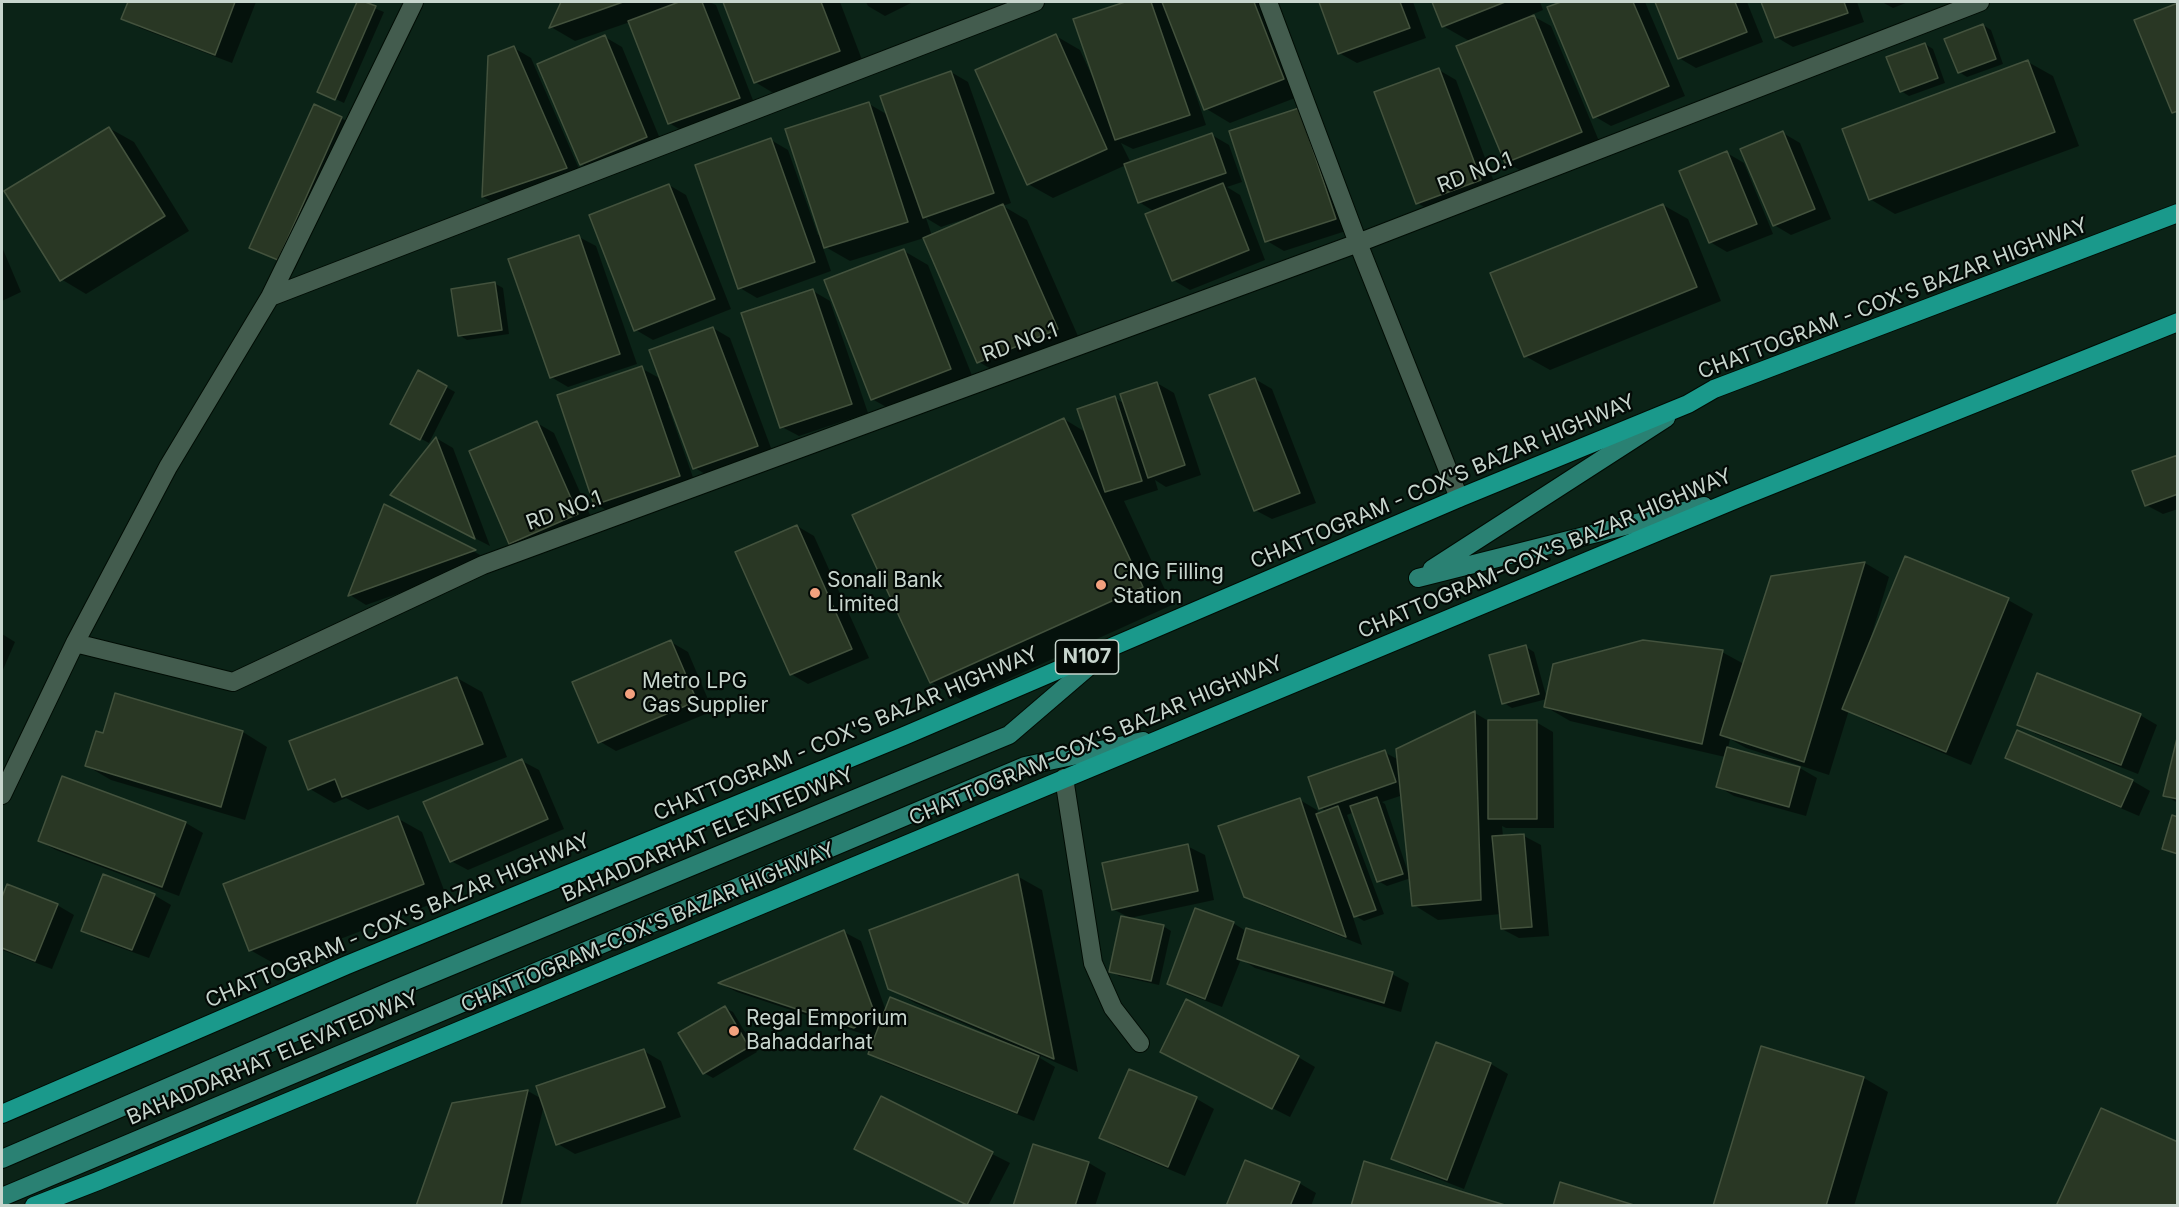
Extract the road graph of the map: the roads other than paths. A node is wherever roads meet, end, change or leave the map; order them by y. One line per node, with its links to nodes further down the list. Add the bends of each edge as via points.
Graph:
1 (414, 2): 7 (street)
2 (1035, 2): 7 (street)
3 (1268, 2): 6 (street)
4 (1980, 2): 6 (street, RD NO.1)
5 (2178, 213): 9 (highway, CHATTOGRAM - COX'S BAZAR HIGHWAY / N107, via 1714,389)
6 (1358, 243): 10 (street); 12 (street, RD NO.1, via 483,565 232,682)
7 (270, 297): 12 (street, via 168,467)
8 (2178, 322): 11 (highway, CHATTOGRAM-COX'S BAZAR HIGHWAY)
9 (1688, 404): 10 (highway, CHATTOGRAM - COX'S BAZAR HIGHWAY / N107); 11 (main road, via 1418,578)
10 (1459, 498): 13 (highway, CHATTOGRAM - COX'S BAZAR HIGHWAY / N107)
11 (1739, 498): 14 (highway, CHATTOGRAM-COX'S BAZAR HIGHWAY)
12 (75, 643): 16 (street)
13 (1112, 646): 18 (highway, CHATTOGRAM - COX'S BAZAR HIGHWAY / N107, via 347,965); 19 (main road, BAHADDARHAT ELEVATEDWAY, via 1009,735 404,986)
14 (1168, 735): 15 (highway, CHATTOGRAM-COX'S BAZAR HIGHWAY); 20 (main road, BAHADDARHAT ELEVATEDWAY, via 1025,766)
15 (1064, 778): 17 (street, via 1093,963 1113,1008); 21 (highway, CHATTOGRAM-COX'S BAZAR HIGHWAY)
16 (2, 795)
17 (1140, 1043)
18 (2, 1114)
19 (2, 1159)
20 (2, 1197)
21 (34, 1206)

